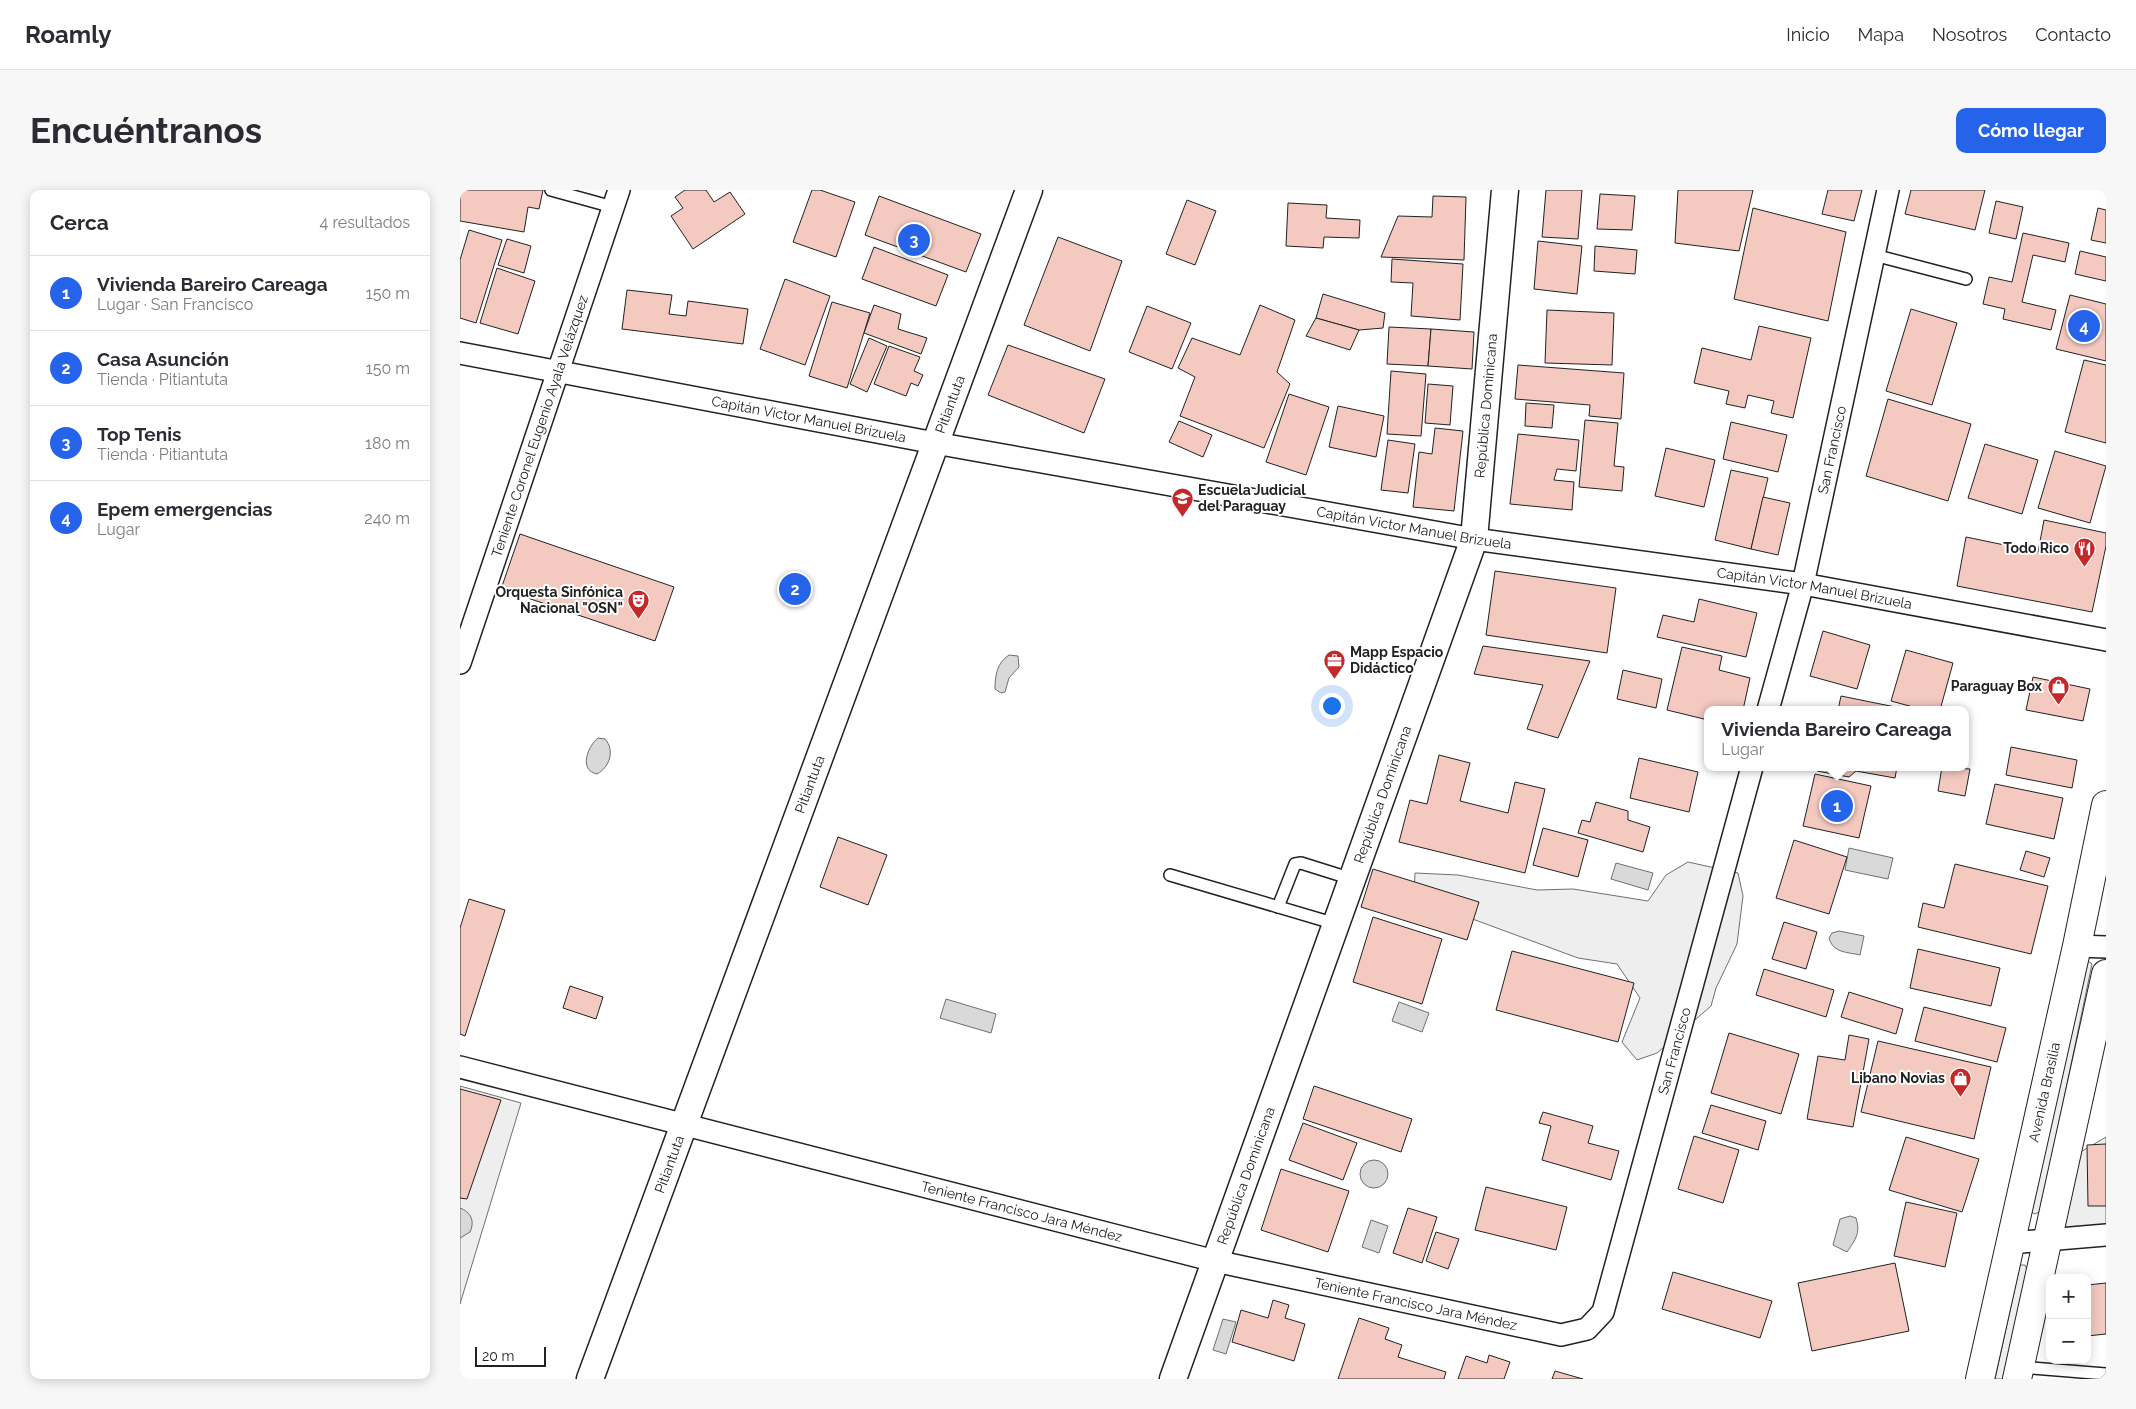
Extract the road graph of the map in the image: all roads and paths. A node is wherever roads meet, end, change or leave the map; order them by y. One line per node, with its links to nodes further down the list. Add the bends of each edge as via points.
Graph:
1 (551, 190): 5 (lane)
2 (1029, 190): 10 (street, Pitiantuta)
3 (1506, 190): 11 (street, República Dominicana)
4 (1888, 190): 6 (street, San Francisco)
5 (616, 198): 9 (street, Teniente Coronel Eugenio Ayala Velázquez)
6 (1874, 255): 7 (lane); 12 (street, San Francisco)
7 (1966, 279)
8 (460, 353): 9 (street, Capitán Victor Manuel Brizuela)
9 (558, 372): 10 (street, Capitán Victor Manuel Brizuela); 14 (street, Teniente Coronel Eugenio Ayala Velázquez)
10 (935, 443): 11 (street, Capitán Victor Manuel Brizuela); 26 (street, Pitiantuta)
11 (1474, 539): 12 (street, Capitán Victor Manuel Brizuela); 19 (street, República Dominicana)
12 (1803, 584): 13 (street, Capitán Victor Manuel Brizuela); 15 (street, San Francisco)
13 (2106, 640)
14 (460, 663)
15 (1769, 706)
16 (1751, 771): 31 (street, San Francisco, via 1603,1312)
17 (2106, 805): 22 (main road, Avenida Brasilia)
18 (1170, 875): 20 (lane)
19 (1352, 879): 20 (lane, via 1302,863 1295,864); 21 (street, República Dominicana)
20 (1278, 907): 21 (lane)
21 (1336, 924): 30 (street, República Dominicana)
22 (2077, 946): 23 (street); 29 (main road, Avenida Brasilia)
23 (2106, 947)
24 (2106, 974): 28 (main road, via 2093,1052)
25 (460, 1067): 26 (street, Teniente Francisco Jara Méndez)
26 (683, 1125): 30 (street, Teniente Francisco Jara Méndez); 34 (street, Pitiantuta)
27 (2106, 1235): 28 (street)
28 (2047, 1240): 29 (street); 32 (main road)
29 (2010, 1243): 36 (main road, Avenida Brasilia)
30 (1214, 1261): 31 (street, Teniente Francisco Jara Méndez, via 1561,1335); 35 (street, República Dominicana)
31 (1587, 1329)
32 (2018, 1373): 33 (lane)
33 (2106, 1374)
34 (590, 1379)
35 (1173, 1379)
36 (1980, 1379)

